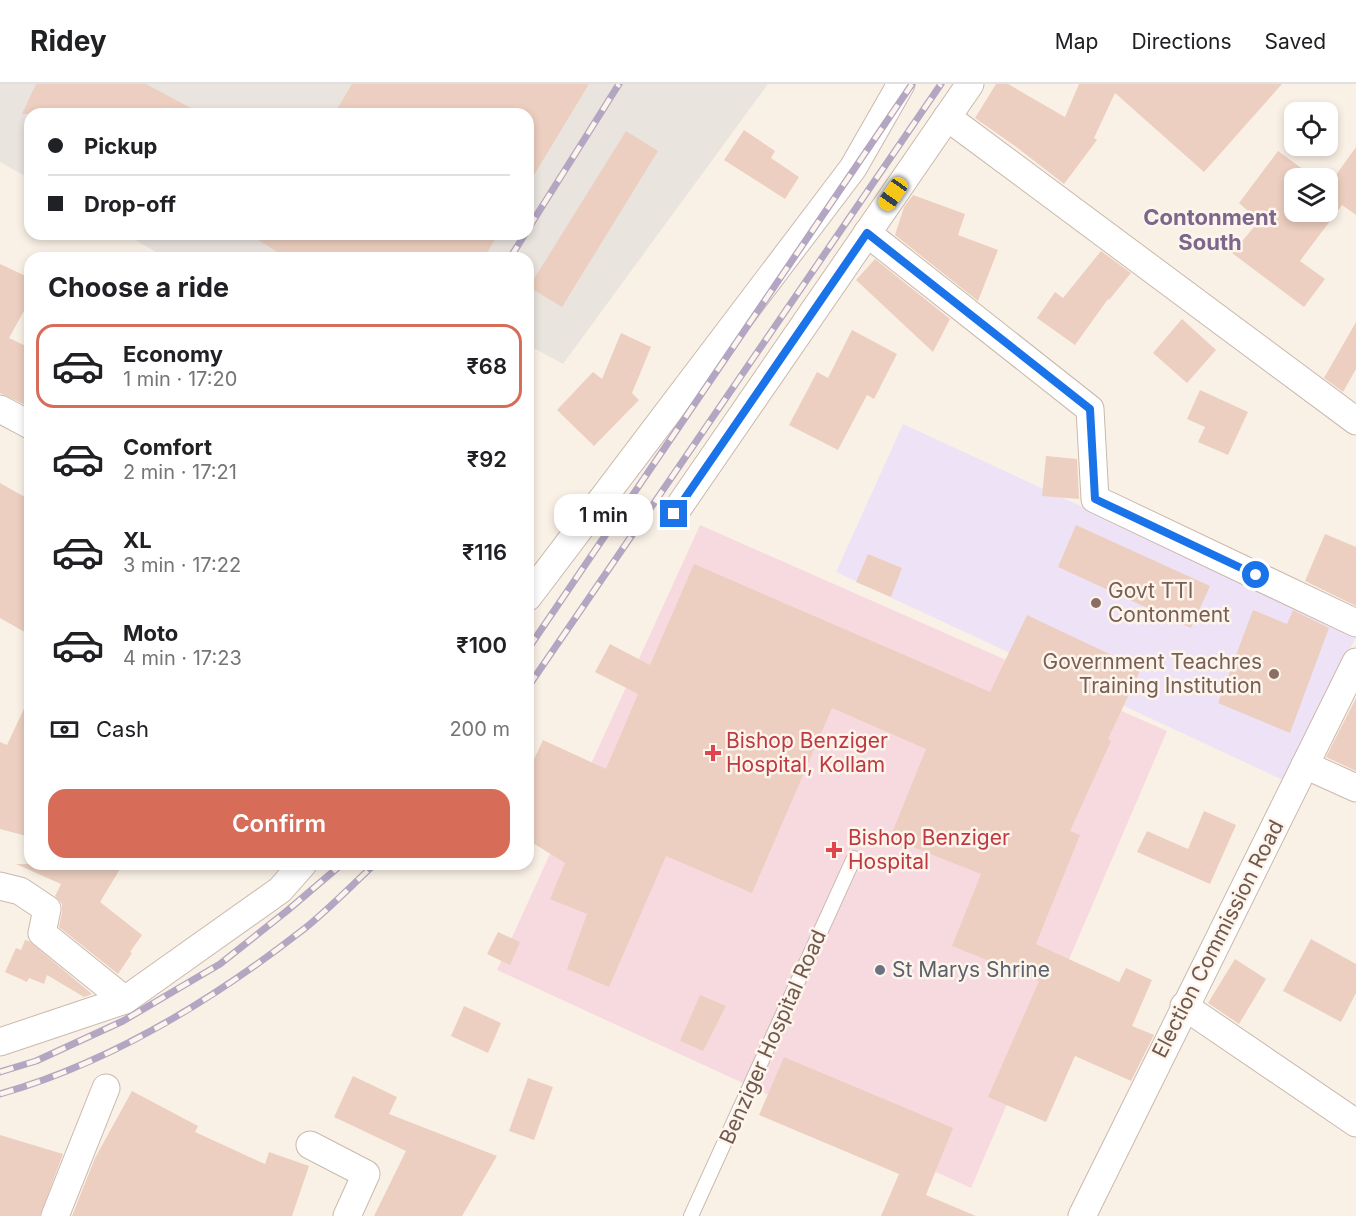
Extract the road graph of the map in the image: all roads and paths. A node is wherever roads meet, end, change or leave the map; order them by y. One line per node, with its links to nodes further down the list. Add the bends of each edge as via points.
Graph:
1 (901, 84): 9 (street, via 853,168)
2 (970, 84): 3 (street)
3 (947, 117): 4 (street); 6 (street)
4 (867, 233): 8 (street); 10 (street, via 1090,409 1095,499)
5 (0, 409): 7 (street)
6 (1356, 421)
7 (24, 422)
8 (674, 514)
9 (534, 589)
10 (1356, 623)
11 (1356, 662): 12 (street, Election Commission Road)
12 (1305, 765): 13 (street); 18 (street, Election Commission Road)
13 (1356, 788)
14 (854, 858): 25 (lane, Benziger Hospital Road)
15 (298, 870): 17 (street, via 280,890)
16 (0, 886): 17 (street, via 20,891 47,909 42,933)
17 (125, 1000): 19 (street)
18 (1184, 1005): 21 (street); 26 (street, Election Commission Road)
19 (0, 1042)
20 (106, 1088): 23 (street)
21 (1356, 1123)
22 (310, 1146): 24 (street, via 366,1174)
23 (55, 1216)
24 (347, 1216)
25 (691, 1216)
26 (1082, 1216)

